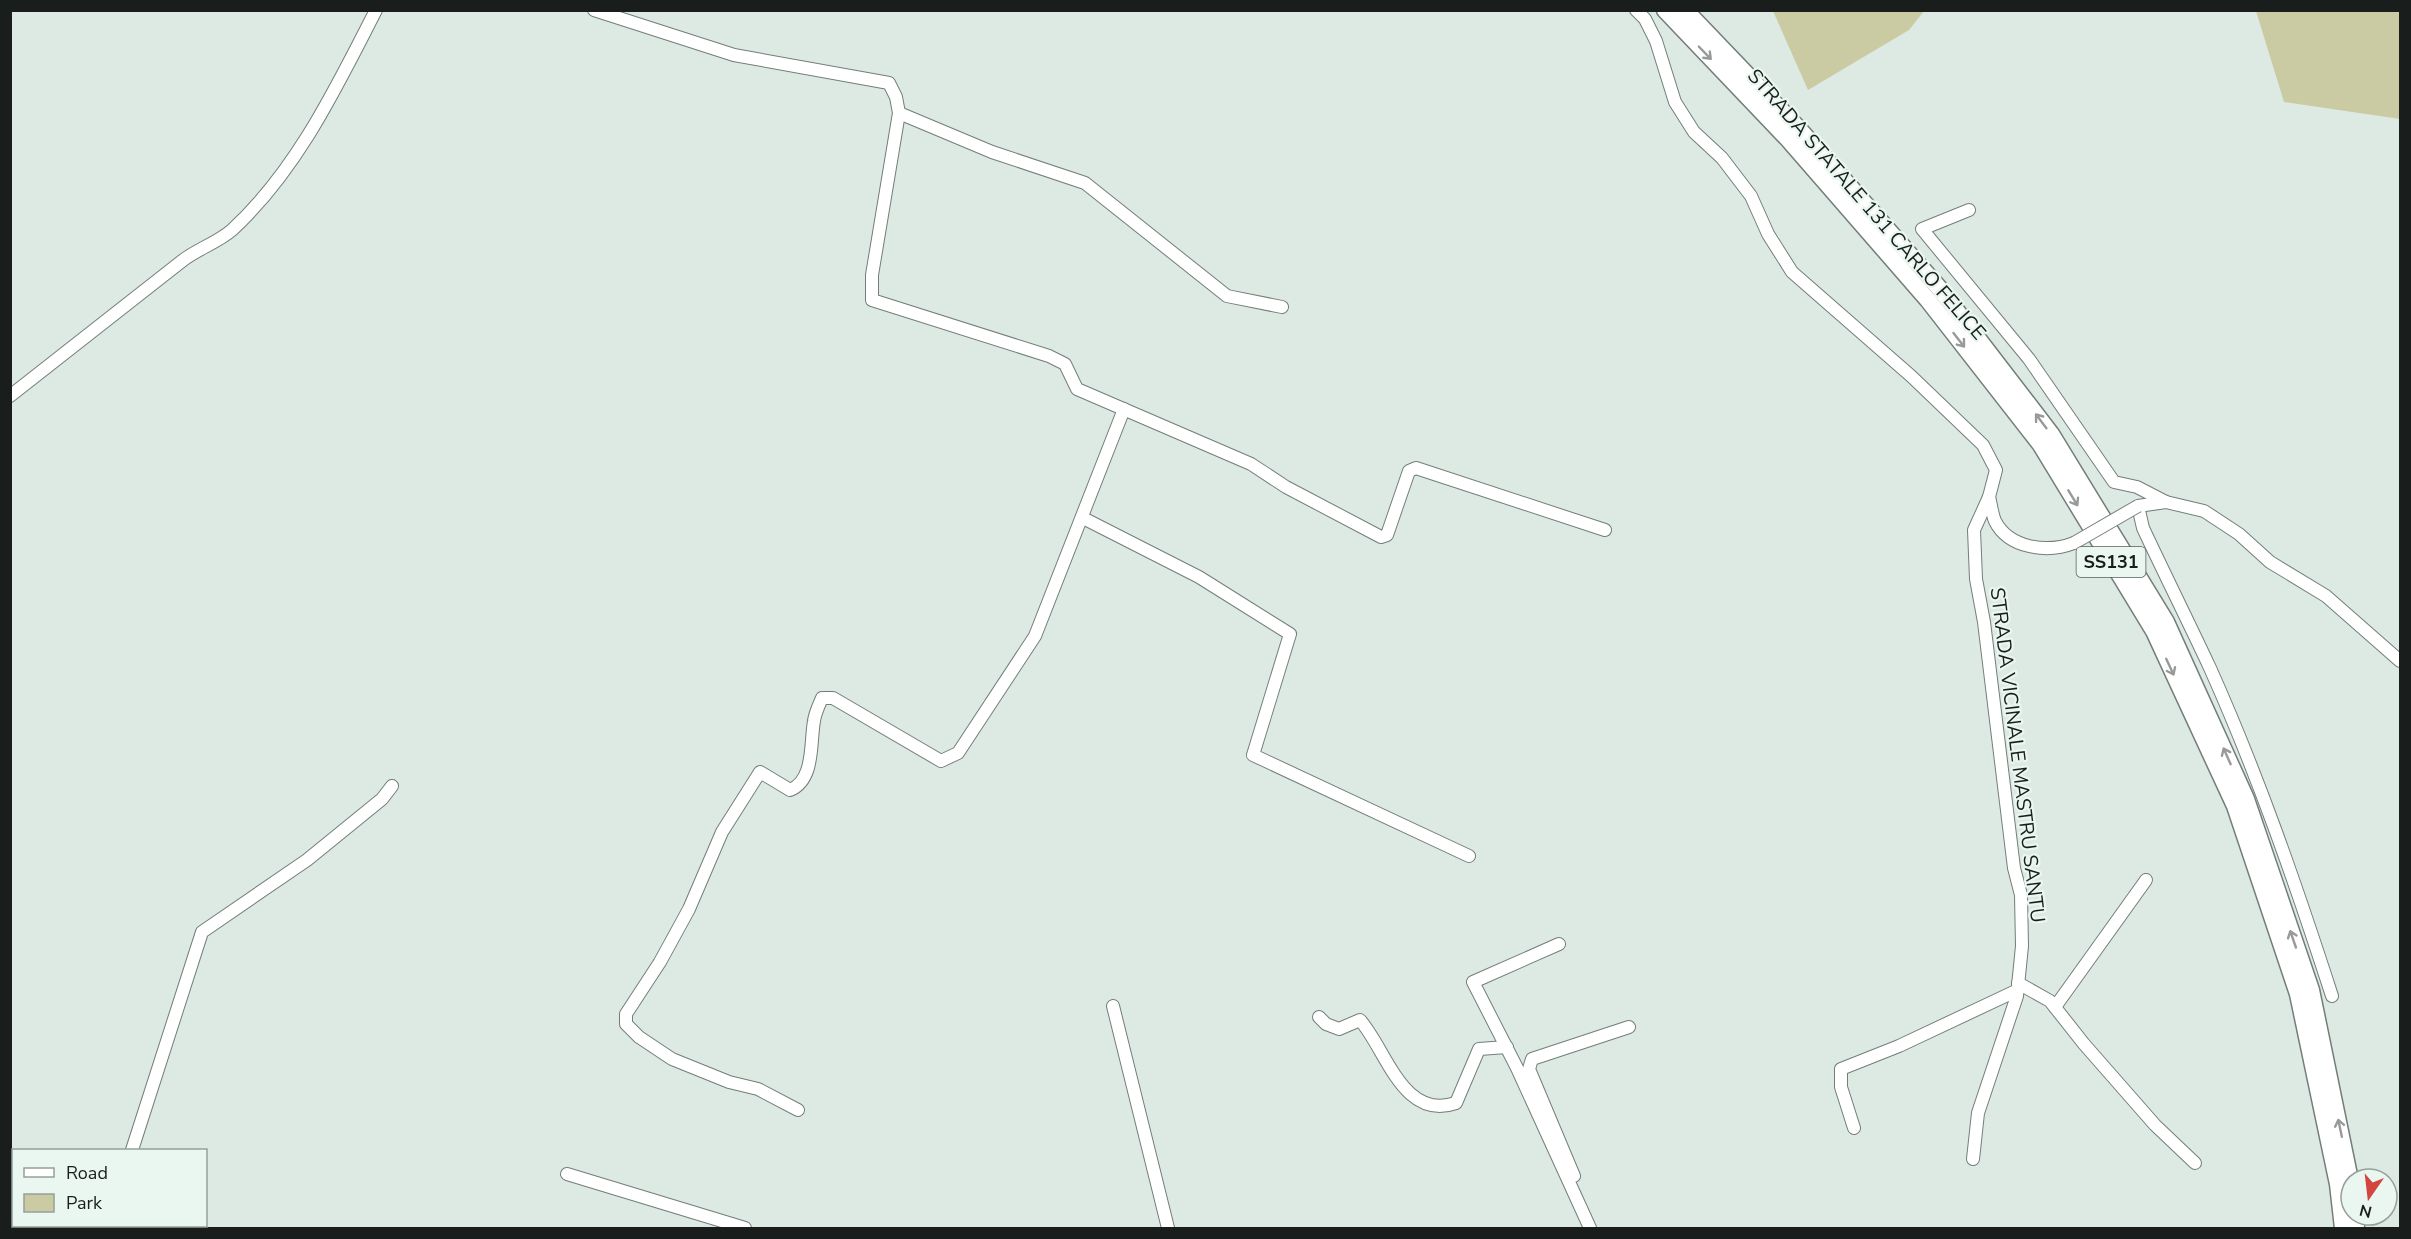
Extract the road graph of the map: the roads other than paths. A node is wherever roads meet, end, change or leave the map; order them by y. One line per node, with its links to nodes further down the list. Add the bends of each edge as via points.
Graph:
1 (376, 10): 9 (street, via 328,103 289,164 231,231 186,258)
2 (594, 10): 6 (street, via 734,55 889,83)
3 (1636, 10): 11 (street, STRADA VICINALE MASTRU SANTU, via 1656,41 1675,102 1694,132 1722,158 1751,196 1768,234 1792,272 1983,445 1996,470)
4 (1665, 10): 39 (highway, STRADA STATALE 131 CARLO FELICE / SS131, one-way to 39, via 1788,139 1928,300 2041,445 2154,631 2235,807 2298,994 2338,1184)
5 (1685, 10): 33 (highway, STRADA STATALE 131 CARLO FELICE / SS131, one-way to 5, via 2311,990 2246,799 2166,622 2051,434 1940,288 1798,128)
6 (899, 113): 8 (street, via 992,152 1085,183 1227,296); 10 (street, via 872,275 872,300 1049,356 1065,364 1077,389)
7 (1969, 210): 12 (street, via 1922,229 2029,359 2114,482 2137,487)
8 (1282, 307)
9 (10, 396)
10 (1124, 409): 14 (street); 15 (street, via 1251,464 1381,537 1387,535 1393,522 1409,471 1416,468)
11 (1989, 497): 13 (street, bridge, via 1995,521 2013,540 2038,549 2058,549 2074,543); 21 (street, STRADA VICINALE MASTRU SANTU, via 1974,530 1976,579 2014,868 2021,895)
12 (2166, 502): 13 (street); 16 (street, via 2204,511 2239,534 2270,562 2326,596)
13 (2138, 506): 22 (street, via 2143,528 2210,669 2266,803)
14 (1083, 518): 18 (street, via 1199,577 1290,634 1254,755); 28 (street, via 1035,636 958,753 941,761 833,698 822,698 814,720 808,768 790,790 760,772 722,832 670,944 626,1014 626,1023 639,1037 672,1059 758,1089)
15 (1605, 530)
16 (2400, 661)
17 (392, 786): 30 (street, via 382,799 307,860 202,932)
18 (1469, 856)
19 (2146, 880): 24 (street)
20 (1559, 944): 27 (street, via 1473,982)
21 (2018, 987): 24 (street); 29 (street, via 1899,1046 1841,1069 1841,1087); 31 (street, STRADA VICINALE MASTRU SANTU, via 1978,1113)
22 (2332, 996)
23 (1113, 1006): 36 (street)
24 (2055, 1007): 32 (street, via 2155,1125)
25 (1319, 1017): 27 (street, via 1339,1029 1360,1020 1403,1088 1415,1099 1441,1109 1456,1103 1479,1049)
26 (1629, 1027): 38 (street, via 1532,1059 1529,1069)
27 (1507, 1047): 37 (street)
28 (798, 1110)
29 (1854, 1128)
30 (132, 1149)
31 (1973, 1159)
32 (2195, 1163)
33 (2347, 1167)
34 (567, 1174): 35 (street)
35 (745, 1228)
36 (1168, 1228)
37 (1590, 1228)
38 (1599, 1228)
39 (2343, 1228)

